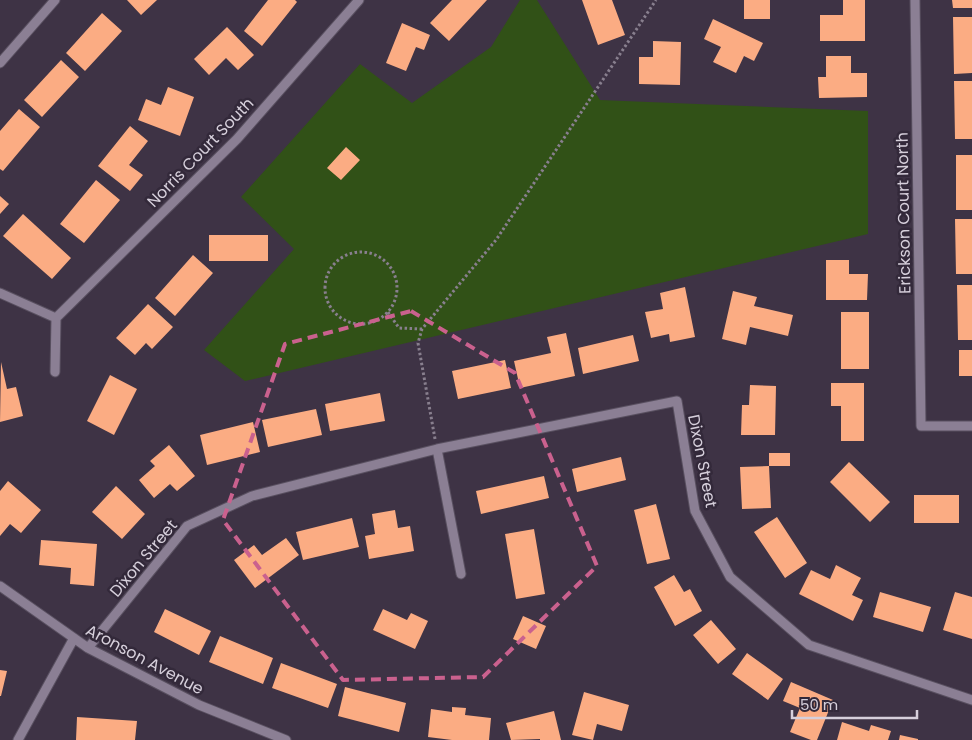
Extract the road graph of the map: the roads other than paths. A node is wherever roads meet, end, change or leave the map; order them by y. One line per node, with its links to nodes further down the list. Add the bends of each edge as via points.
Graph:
1 (56, 0): 4 (street)
2 (359, 0): 6 (street, Norris Court South, via 236,139)
3 (915, 0): 8 (street, Erickson Court North, via 921,426)
4 (0, 63)
5 (0, 293): 6 (street)
6 (56, 318): 7 (street)
7 (55, 372)
8 (972, 426)
9 (437, 449): 10 (street); 13 (street, Dixon Street, via 252,496 187,526); 14 (street, Dixon Street, via 677,401 695,511 730,577 809,645)
10 (461, 574)
11 (0, 586): 12 (street, Aronson Avenue)
12 (74, 638): 13 (street, Aronson Avenue); 15 (street)
13 (88, 648): 16 (street, Aronson Avenue, via 198,705)
14 (972, 700)
15 (18, 740)
16 (286, 740)

